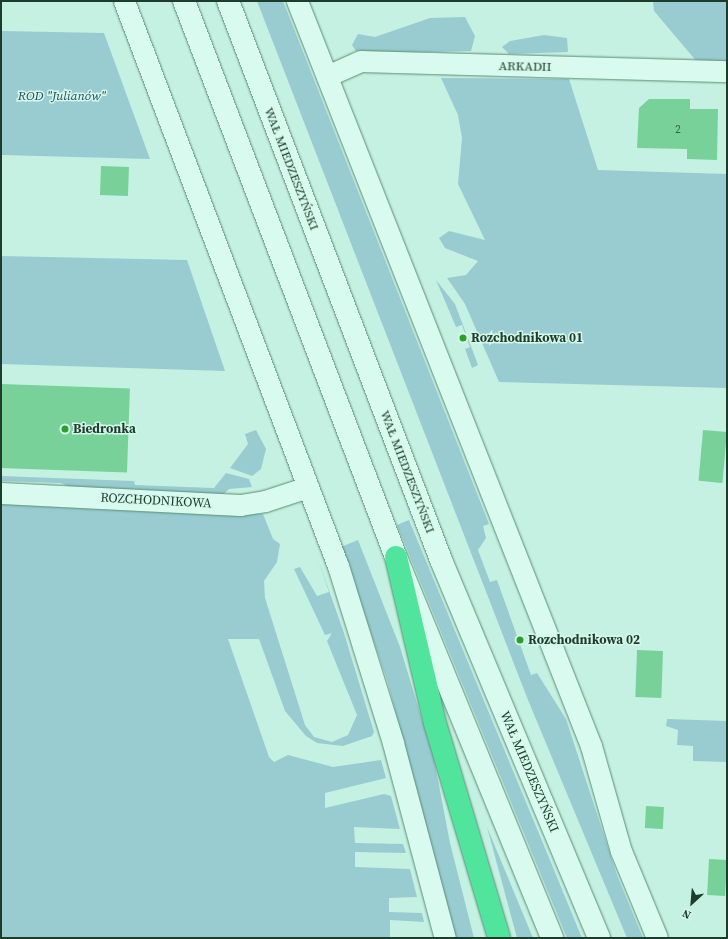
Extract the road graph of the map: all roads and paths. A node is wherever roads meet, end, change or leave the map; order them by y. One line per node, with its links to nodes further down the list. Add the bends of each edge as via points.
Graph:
1 (124, 1): 7 (street)
2 (184, 1): 9 (main road)
3 (228, 1): 13 (main road, WAŁ MIEDZESZYŃSKI, via 441,560)
4 (297, 1): 6 (street)
5 (727, 71): 6 (street, ARKADII, via 361,61)
6 (327, 76): 14 (street, via 591,746 621,851)
7 (308, 487): 8 (street, ROZCHODNIKOWA, via 265,501 240,505); 10 (street, via 372,674)
8 (1, 493)
9 (396, 557): 11 (highway, via 435,723); 12 (main road)
10 (445, 938)
11 (499, 938)
12 (552, 938)
13 (599, 938)
14 (657, 938)

